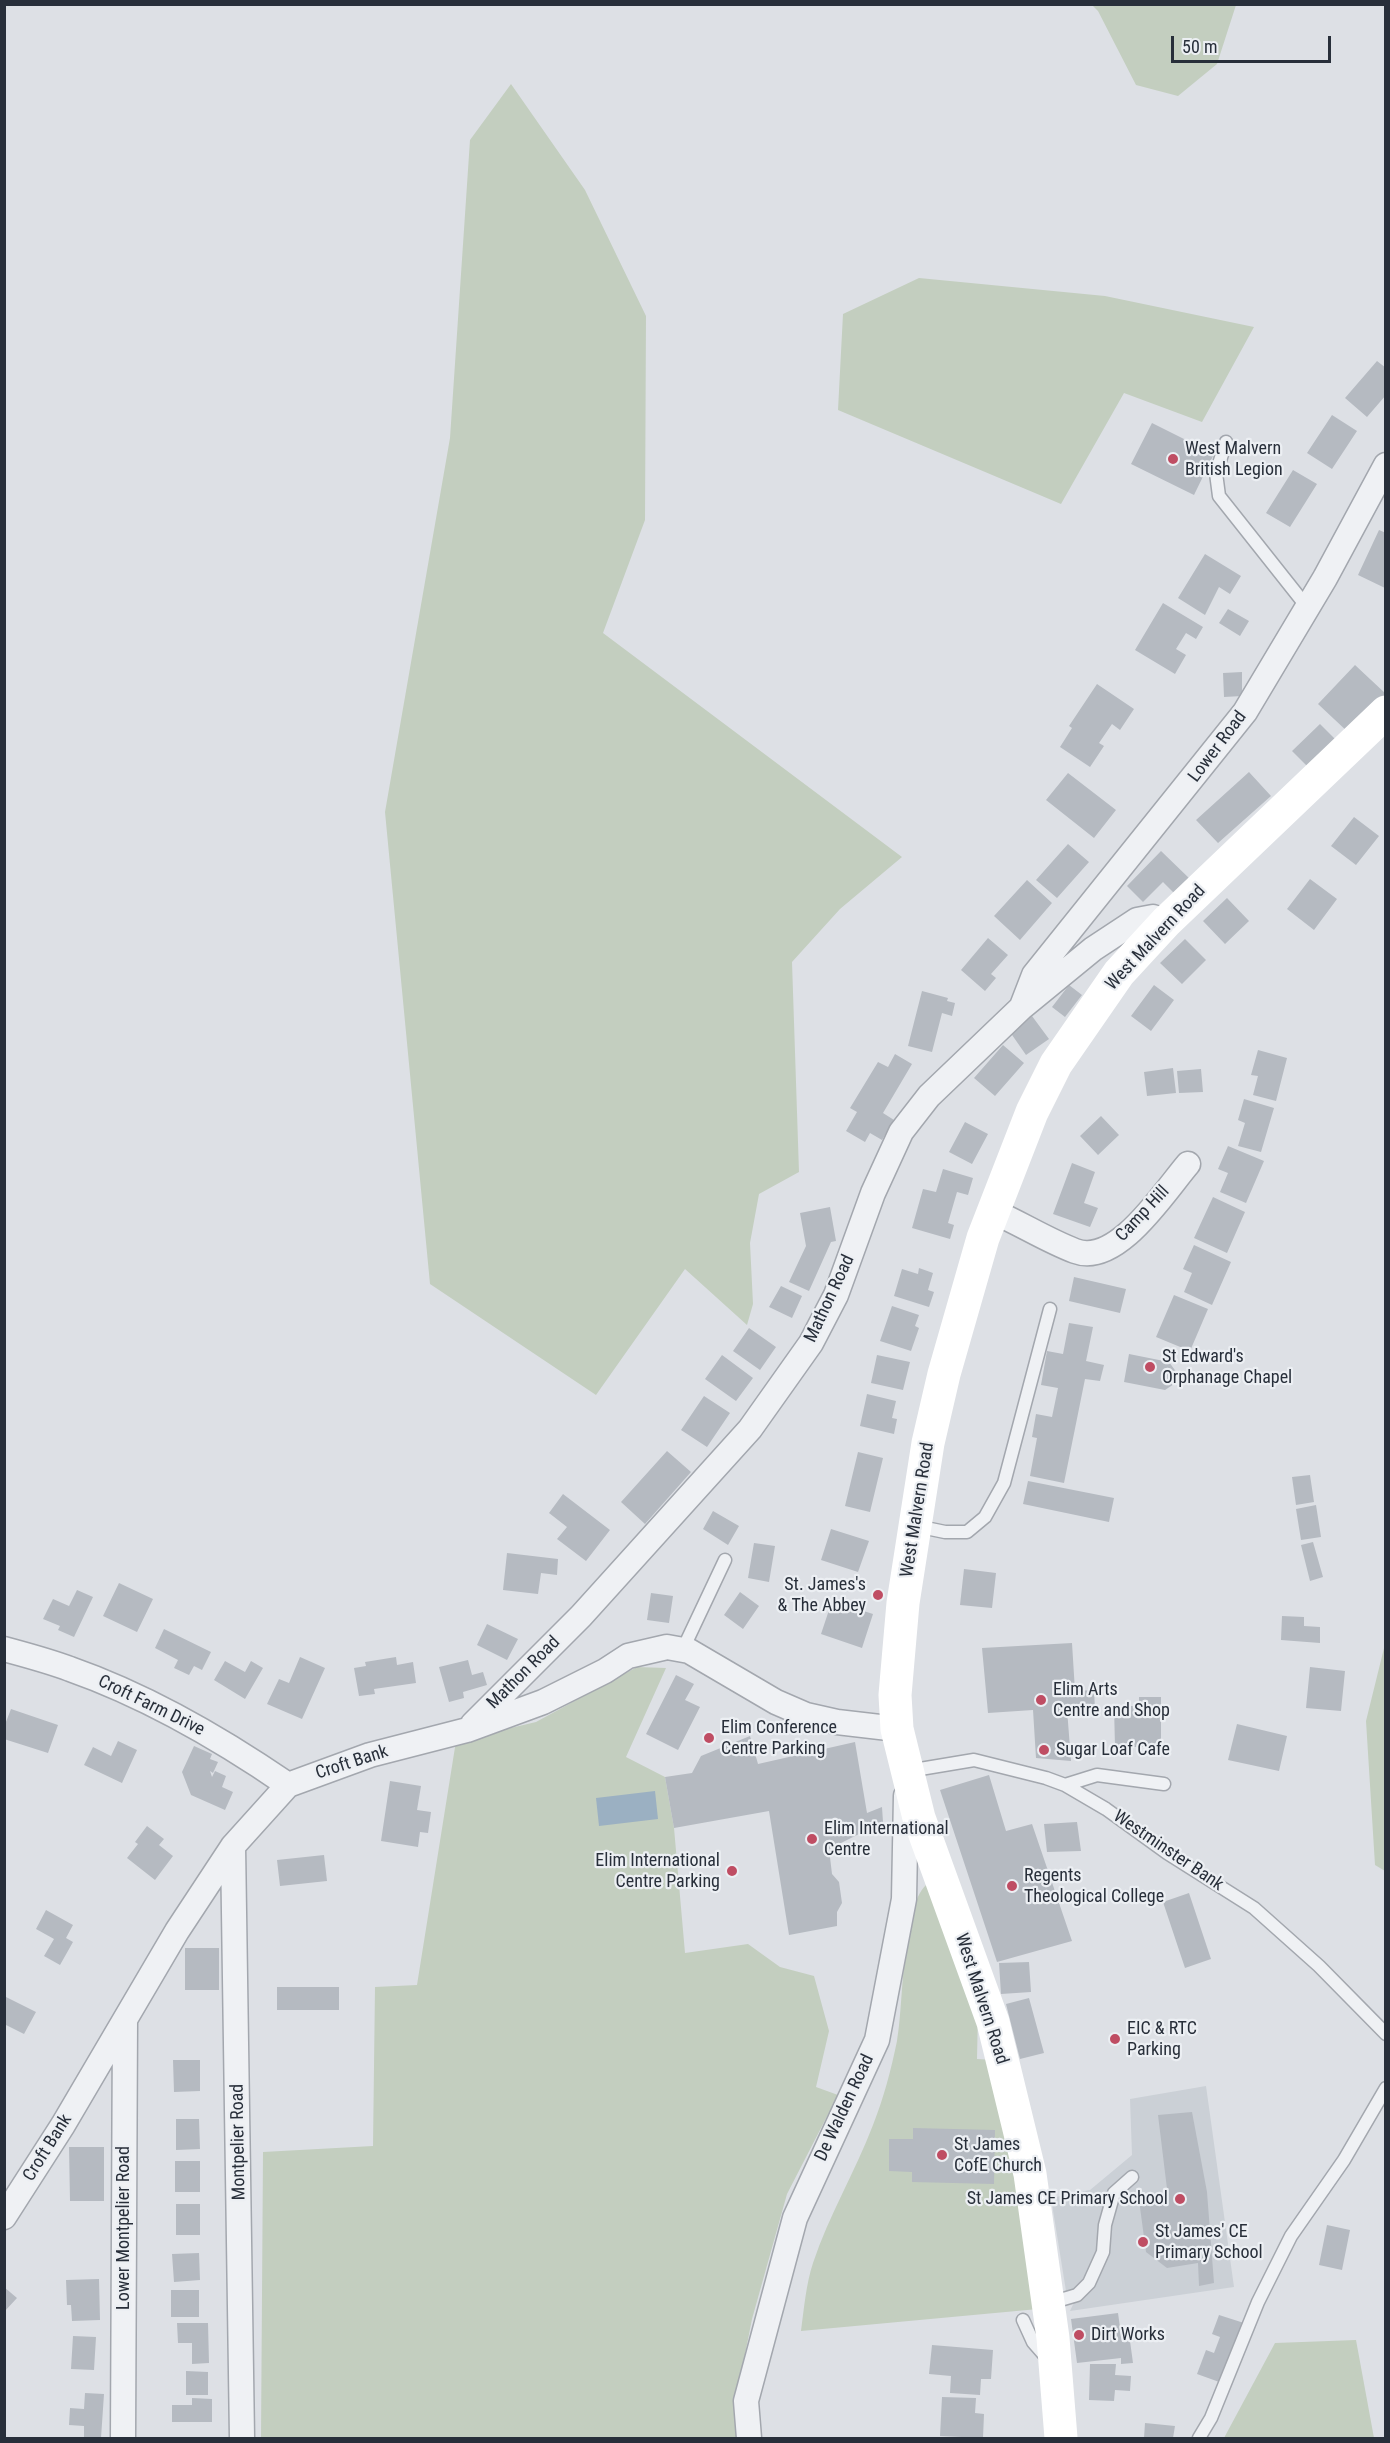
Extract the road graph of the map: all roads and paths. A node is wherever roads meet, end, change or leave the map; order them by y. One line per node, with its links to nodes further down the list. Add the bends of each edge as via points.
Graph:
1 (1226, 442): 3 (lane, via 1216,473 1219,496)
2 (1386, 465): 3 (street, Lower Road)
3 (1307, 607): 6 (street, Lower Road, via 1245,712 1034,975)
4 (1386, 712): 5 (main road, West Malvern Road)
5 (1166, 922): 6 (street, Mathon Road, via 1153,917 1137,920 1094,948); 8 (main road, West Malvern Road, via 1119,973 1056,1064)
6 (1021, 1008): 15 (street, Mathon Road, via 958,1065 901,1132 873,1193 836,1294 812,1343 750,1429 581,1616)
7 (1188, 1164): 8 (street, Camp Hill, via 1124,1238 1107,1250 1091,1254 1076,1251)
8 (992, 1211): 10 (main road, West Malvern Road, via 944,1374)
9 (1050, 1309): 10 (lane, via 1004,1483 985,1517 967,1532)
10 (914, 1525): 14 (main road, West Malvern Road, via 895,1695)
11 (725, 1560): 13 (lane)
12 (4, 1649): 18 (street, Croft Farm Drive, via 107,1684 208,1732)
13 (683, 1649): 14 (street, Croft Bank, via 806,1715); 15 (street, Croft Bank, via 668,1647 628,1656 543,1702)
14 (897, 1729): 16 (main road, West Malvern Road)
15 (467, 1730): 18 (street, Croft Bank, via 370,1755)
16 (907, 1771): 19 (lane, Westminster Bank, via 974,1760); 26 (main road, West Malvern Road, via 919,1818 993,2022 1030,2174); 29 (street, De Walden Road, via 904,1899 877,2040 795,2218 746,2401)
17 (1164, 1784): 19 (lane, via 1097,1775)
18 (288, 1785): 20 (street, Croft Bank)
19 (1065, 1785): 22 (lane, Westminster Bank, via 1254,1908)
20 (233, 1846): 21 (street, Croft Bank); 28 (street, Montpelier Road)
21 (125, 2018): 25 (street, Croft Bank); 27 (street, Lower Montpelier Road)
22 (1386, 2034)
23 (1386, 2088): 31 (lane, via 1344,2160 1292,2236 1258,2302)
24 (1132, 2177): 26 (lane, via 1114,2193 1103,2252 1089,2283 1077,2295)
25 (4, 2217)
26 (1036, 2311): 30 (main road, West Malvern Road, via 1056,2368)
27 (123, 2439)
28 (242, 2439)
29 (748, 2439)
30 (1061, 2439)
31 (1199, 2439)

